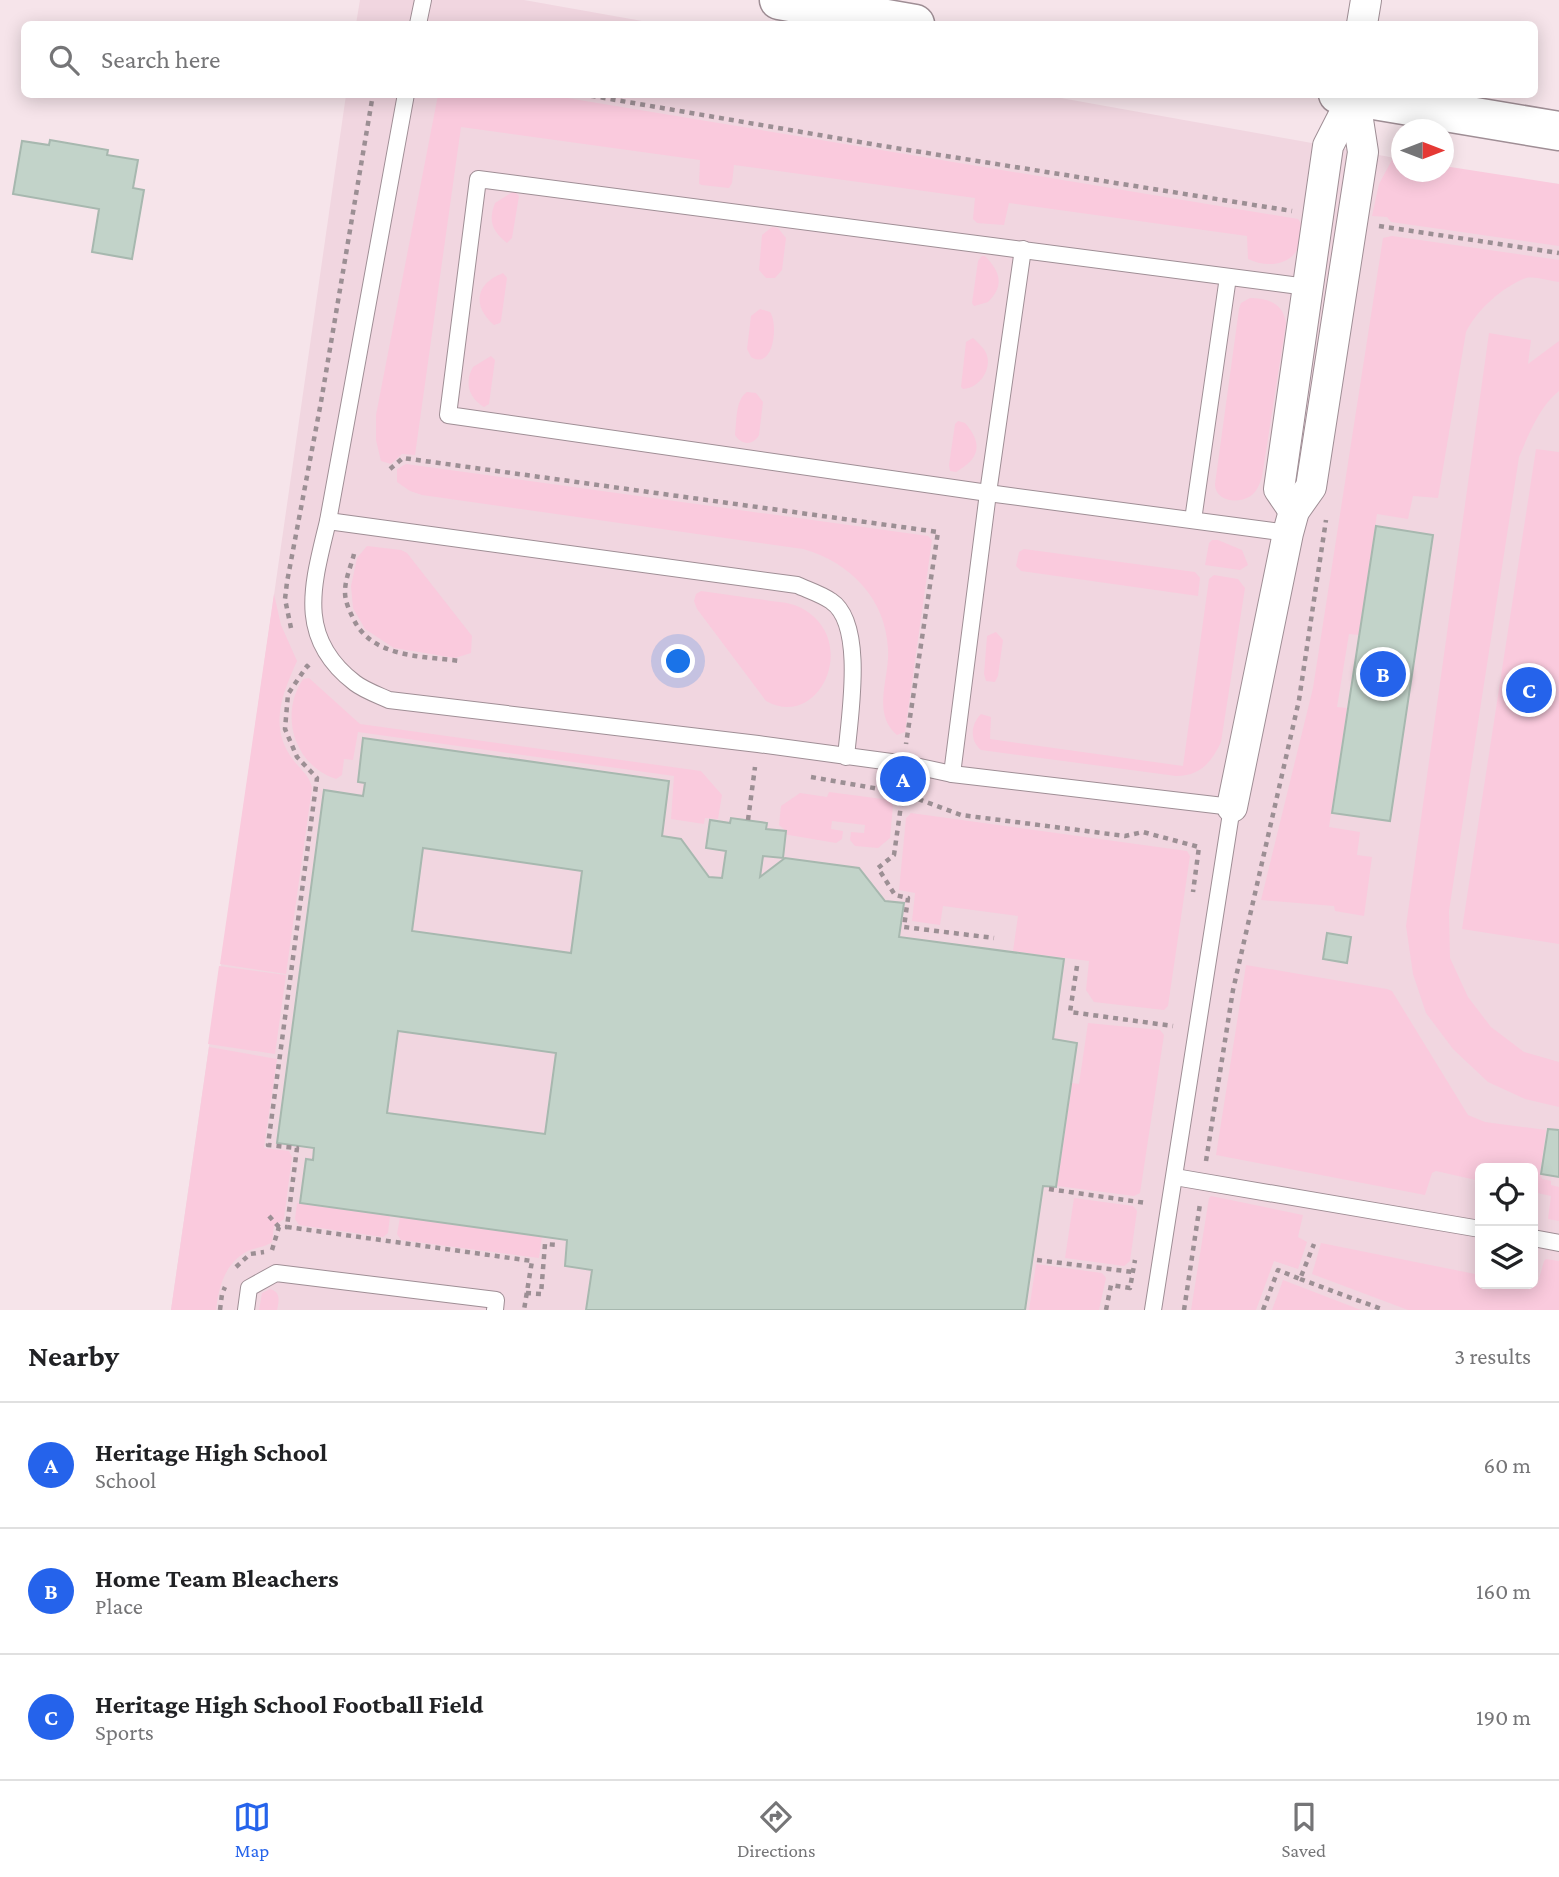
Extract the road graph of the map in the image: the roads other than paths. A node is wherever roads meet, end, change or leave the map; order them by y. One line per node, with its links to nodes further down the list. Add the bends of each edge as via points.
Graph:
1 (423, 0): 4 (lane)
2 (779, 0): 5 (main road)
3 (1366, 0): 6 (street)
4 (419, 21)
5 (898, 21)
6 (1362, 21)
7 (405, 98): 17 (lane)
8 (1347, 98): 14 (street, via 1328,146)
9 (1349, 98): 18 (street, via 1363,152 1311,487)
10 (1366, 98): 11 (main road)
11 (1559, 131)
12 (1023, 250): 13 (lane); 15 (lane); 15 (lane, via 478,179 448,415)
13 (1228, 276): 14 (lane); 16 (lane)
14 (1307, 287): 18 (street, via 1279,489)
15 (988, 493): 16 (lane); 20 (lane)
16 (1193, 520): 18 (lane)
17 (328, 521): 19 (lane, via 797,585 833,601 849,626 853,655); 19 (lane, via 313,584 314,624 330,660 356,684 389,700)
18 (1291, 522): 21 (street)
19 (846, 757): 20 (lane)
20 (952, 774): 21 (lane)
21 (1232, 807): 22 (lane)
22 (1175, 1177): 23 (lane); 28 (lane)
23 (1475, 1228)
24 (1538, 1239): 25 (lane)
25 (1559, 1243)
26 (246, 1310): 27 (lane, via 249,1288 276,1273 496,1300)
27 (495, 1310)
28 (1153, 1310)

